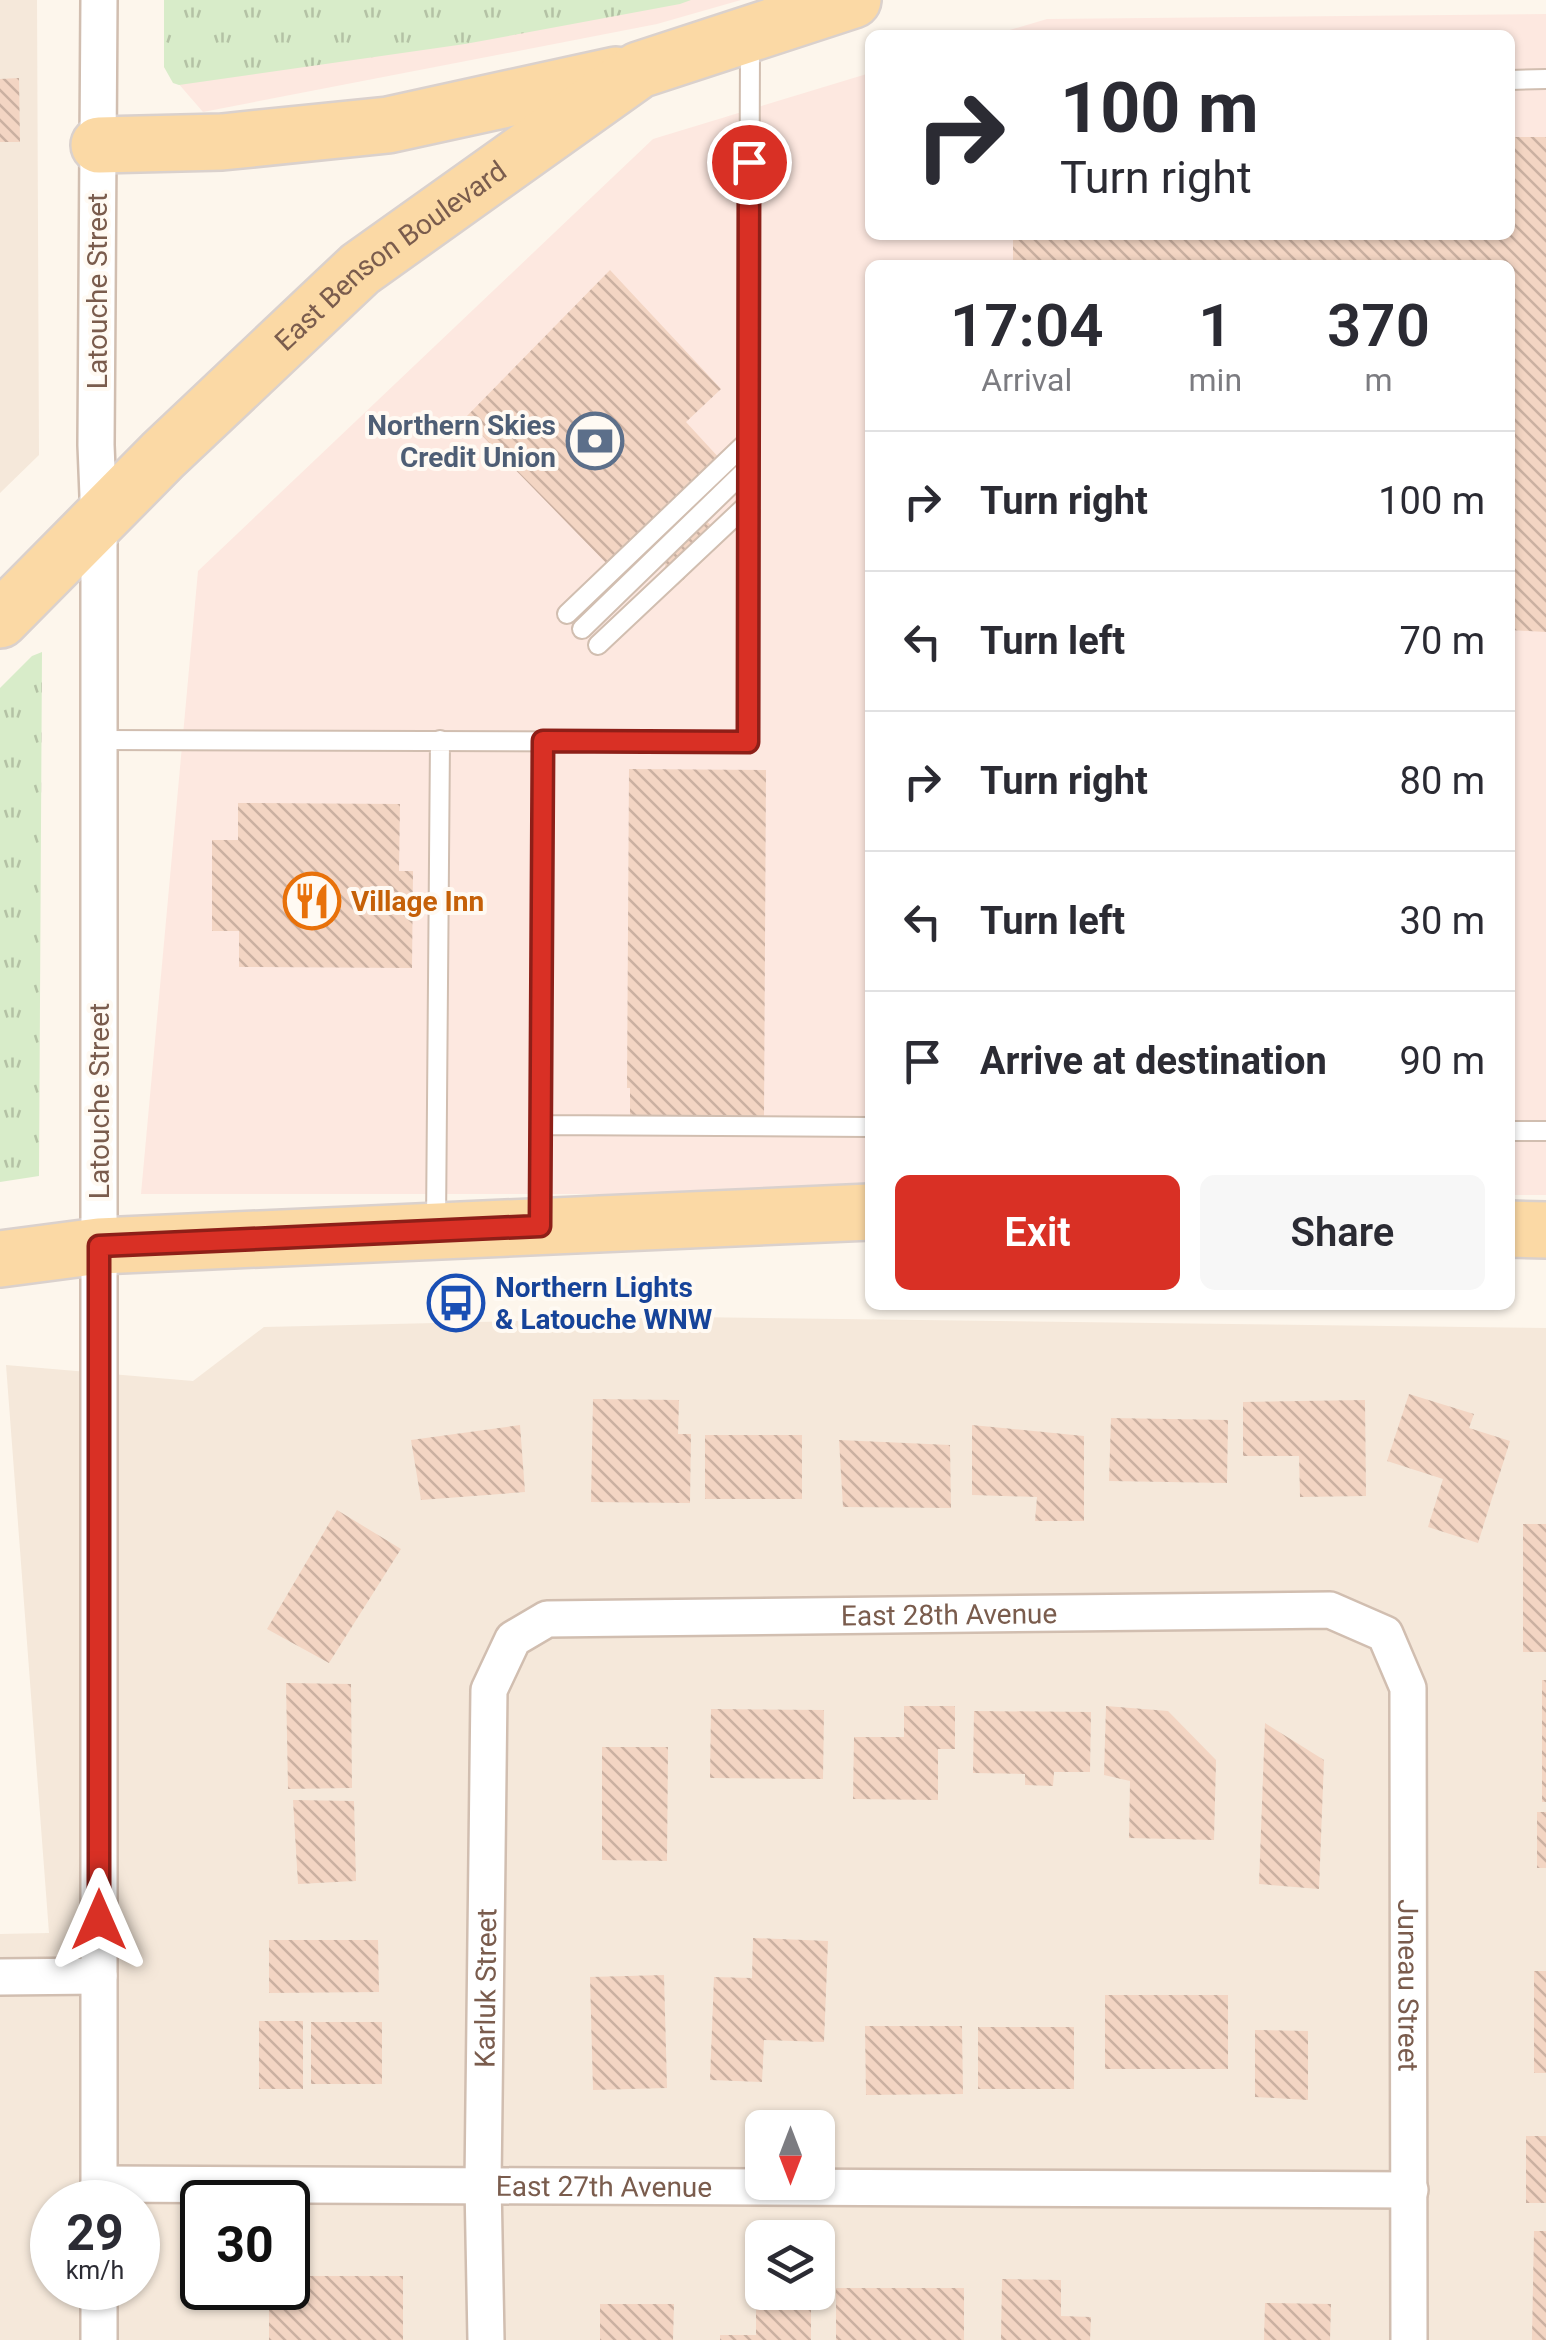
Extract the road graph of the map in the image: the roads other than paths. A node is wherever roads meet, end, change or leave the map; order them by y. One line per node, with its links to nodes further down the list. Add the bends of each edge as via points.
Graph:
1 (98, 0): 7 (street, Latouche Street)
2 (853, 0): 3 (main road, East Benson Boulevard)
3 (750, 34): 4 (main road, East Benson Boulevard); 8 (lane)
4 (639, 70): 7 (main road, via 388,125 222,142); 11 (main road, East Benson Boulevard, via 360,269)
5 (1546, 79): 6 (lane)
6 (1515, 80)
7 (98, 145): 11 (street, Latouche Street)
8 (749, 440): 9 (lane); 12 (lane)
9 (749, 466): 10 (lane); 14 (lane)
10 (748, 502): 15 (lane); 18 (lane, via 748,742)
11 (99, 520): 13 (main road, East Benson Boulevard); 16 (street, Latouche Street)
12 (567, 614)
13 (0, 620)
14 (582, 629)
15 (598, 644)
16 (98, 740): 17 (lane); 28 (street, Latouche Street)
17 (440, 740): 18 (lane); 27 (lane)
18 (543, 741): 19 (lane)
19 (541, 1125): 20 (lane); 24 (lane)
20 (865, 1127)
21 (1515, 1131): 22 (lane)
22 (1546, 1131)
23 (865, 1212): 24 (main road)
24 (540, 1226): 27 (main road)
25 (1515, 1228): 26 (main road)
26 (1546, 1230)
27 (436, 1231): 28 (main road)
28 (99, 1246): 29 (main road); 33 (street, Latouche Street)
29 (0, 1259)
30 (1385, 1634): 31 (street, East 28th Avenue, via 1330,1610 546,1619); 36 (street, Juneau Street, via 1408,1688)
31 (512, 1639): 35 (street, Karluk Street, via 489,1690)
32 (0, 1976): 33 (street)
33 (99, 1976): 34 (street, Latouche Street)
34 (99, 2180)
35 (483, 2184): 36 (street, East 27th Avenue); 37 (street, East 27th Avenue); 40 (street, Karluk Street)
36 (1410, 2190): 41 (street, Juneau Street)
37 (160, 2192)
38 (99, 2310): 39 (street)
39 (99, 2340)
40 (486, 2340)
41 (1409, 2340)

